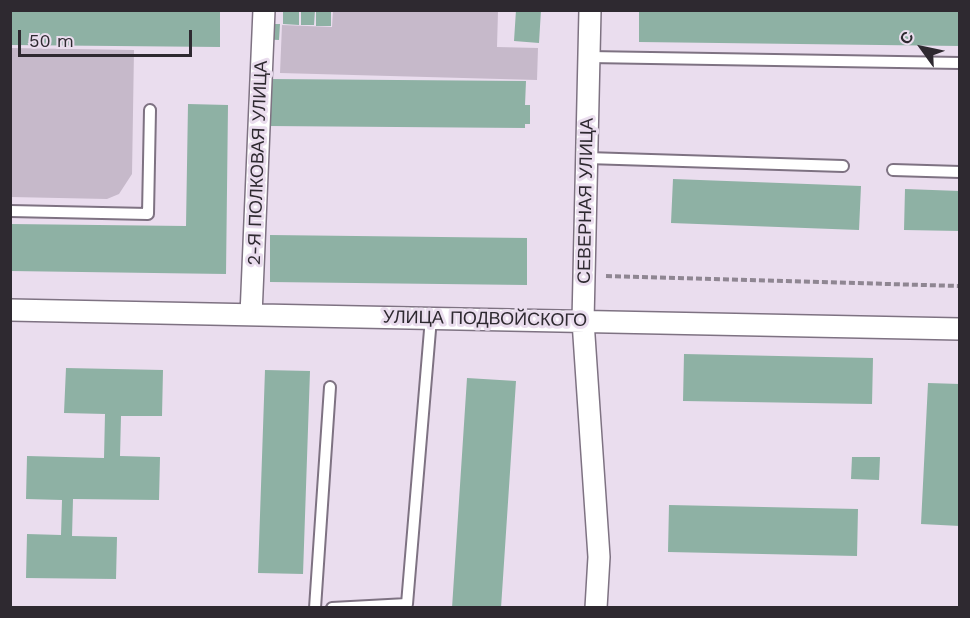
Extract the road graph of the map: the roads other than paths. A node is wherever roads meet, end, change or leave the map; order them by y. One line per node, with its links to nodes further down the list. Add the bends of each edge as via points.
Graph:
1 (264, 10): 12 (street, 2-Я ПОЛКОВАЯ УЛИЦА)
2 (590, 10): 3 (street, СЕВЕРНАЯ УЛИЦА)
3 (589, 57): 4 (lane); 6 (street, СЕВЕРНАЯ УЛИЦА)
4 (960, 63)
5 (150, 110): 10 (lane, via 148,214)
6 (587, 158): 7 (lane); 14 (street, СЕВЕРНАЯ УЛИЦА)
7 (843, 166)
8 (893, 170): 9 (lane)
9 (960, 172)
10 (10, 211)
11 (10, 310): 12 (street, УЛИЦА ПОДВОЙСКОГО)
12 (251, 315): 13 (street, УЛИЦА ПОДВОЙСКОГО)
13 (431, 318): 14 (street, УЛИЦА ПОДВОЙСКОГО); 18 (lane, via 407,604)
14 (583, 321): 15 (street, УЛИЦА ПОДВОЙСКОГО); 19 (street, СЕВЕРНАЯ УЛИЦА, via 599,557)
15 (960, 329)
16 (330, 387): 17 (lane)
17 (315, 608)
18 (332, 608)
19 (596, 608)

